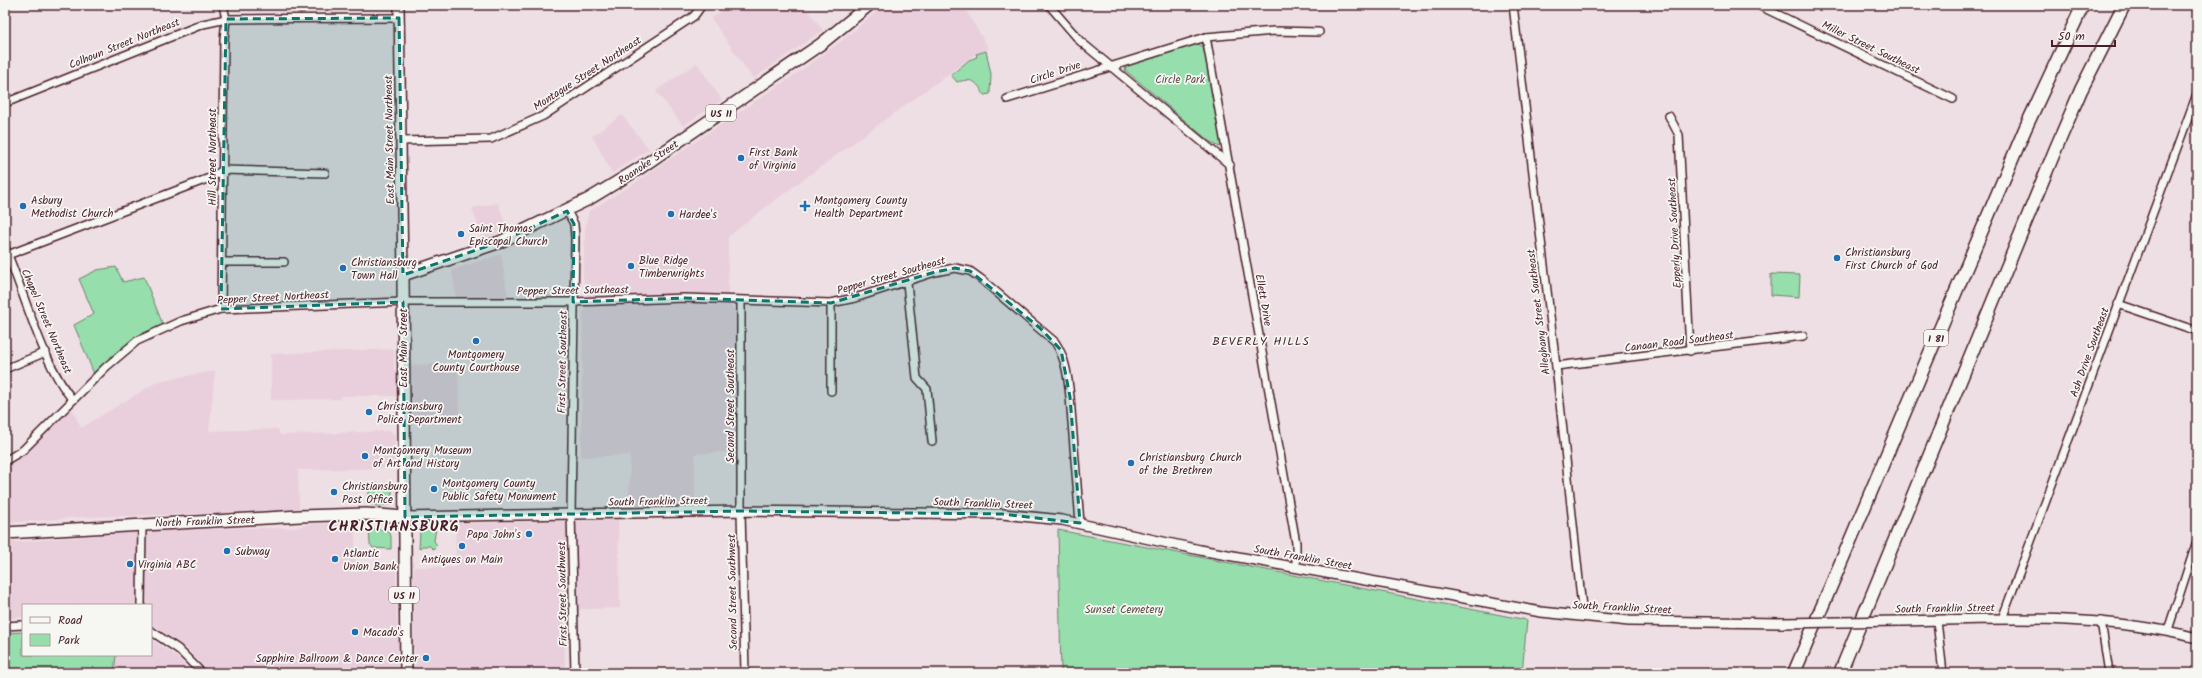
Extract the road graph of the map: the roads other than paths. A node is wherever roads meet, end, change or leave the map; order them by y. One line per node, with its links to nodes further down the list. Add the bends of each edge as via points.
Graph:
1 (223, 5): 12 (street, Hill Street Northeast)
2 (399, 5): 11 (main road, East Main Street Northeast)
3 (702, 5): 21 (street, Montague Street Northeast, via 694,16 543,116 491,139)
4 (869, 5): 25 (main road, Roanoke Street / US 11, via 792,64 629,174)
5 (1049, 5): 15 (street, via 1080,41)
6 (1513, 5): 42 (street, Alleghany Street Southeast)
7 (1758, 5): 10 (street, Miller Street Southeast)
8 (2083, 5): 70 (highway, I 81, via 2022,136)
9 (2124, 5): 71 (highway, via 2081,90 2056,148)
10 (1774, 8): 18 (street, Miller Street Southeast)
11 (399, 18): 12 (street, Colhoun Street Northeast); 21 (main road, East Main Street Northeast)
12 (226, 19): 19 (street, Colhoun Street Northeast, via 203,24); 23 (street, Hill Street Northeast)
13 (1319, 32): 14 (street, Circle Drive, via 1274,31)
14 (1206, 37): 15 (street, Circle Drive); 22 (street, Ellett Drive)
15 (1110, 66): 17 (street, Circle Drive); 22 (street)
16 (2197, 94): 36 (street, Ash Drive Southeast)
17 (1007, 99)
18 (1953, 99)
19 (5, 103)
20 (1669, 116): 40 (street, Epperly Drive Southeast, via 1679,135)
21 (401, 141): 30 (main road, East Main Street Northeast)
22 (1230, 165): 55 (street, Ellett Drive, via 1296,543)
23 (223, 170): 24 (street); 27 (street, via 212,177); 28 (street, Hill Street Northeast)
24 (325, 173)
25 (567, 211): 30 (main road, Roanoke Street / US 11, via 500,242); 33 (street, First Street Southeast, via 574,224)
26 (5, 248): 27 (street, Chapel Street Northeast)
27 (7, 256): 41 (street, Chapel Street Northeast)
28 (223, 262): 29 (street); 37 (street, Hill Street Northeast)
29 (284, 262)
30 (403, 275): 32 (main road, East Main Street / US 11)
31 (907, 283): 35 (street, Pepper Street Southeast); 46 (street, via 917,378 927,389); 51 (street, Pepper Street Southeast, via 935,272 955,268 970,272 1055,342 1061,350 1068,376)
32 (403, 302): 33 (street, Pepper Street Southeast); 37 (street, Pepper Street Northeast); 50 (main road, East Main Street / US 11)
33 (573, 302): 34 (street, Pepper Street Southeast, via 685,298); 49 (street, First Street Southeast)
34 (741, 302): 35 (street, Pepper Street Southeast); 48 (street, Second Street Southeast)
35 (831, 303): 44 (street)
36 (2118, 304): 38 (street); 58 (street, Ash Drive Southeast)
37 (221, 309): 45 (street, Pepper Street Northeast, via 181,321 137,342)
38 (2197, 331)
39 (1803, 336): 40 (street, Canaan Road Southeast)
40 (1690, 351): 42 (street, Canaan Road Southeast)
41 (46, 352): 43 (street); 45 (street, Chapel Street Northeast)
42 (1556, 366): 57 (street, Alleghany Street Southeast)
43 (5, 369)
44 (831, 391)
45 (73, 400): 47 (street, Pepper Street Northeast, via 23,450)
46 (932, 441)
47 (5, 461)
48 (741, 511): 49 (main road, South Franklin Street); 51 (main road, South Franklin Street, via 1002,514); 69 (street, Second Street Southwest)
49 (571, 514): 50 (main road, South Franklin Street); 68 (street, First Street Southwest)
50 (405, 517): 52 (main road, North Franklin Street, via 366,514); 67 (main road, US 11)
51 (1080, 523): 55 (main road, South Franklin Street)
52 (142, 524): 53 (main road, North Franklin Street); 56 (street)
53 (5, 533)
54 (2197, 541): 63 (street)
55 (1296, 568): 57 (main road, South Franklin Street, via 1510,607)
56 (141, 604)
57 (1582, 617): 59 (main road, South Franklin Street, bridge, via 1629,621 1782,623)
58 (2002, 619): 59 (main road, South Franklin Street); 60 (main road, South Franklin Street)
59 (1937, 620): 72 (street)
60 (2101, 622): 63 (main road, South Franklin Street); 73 (street)
61 (22, 625): 62 (street)
62 (5, 626)
63 (2168, 630): 65 (main road, South Franklin Street)
64 (152, 632): 66 (street, via 178,650)
65 (2197, 638)
66 (202, 673)
67 (406, 673)
68 (575, 673)
69 (745, 673)
70 (1794, 673)
71 (1840, 673)
72 (1944, 673)
73 (2109, 673)

